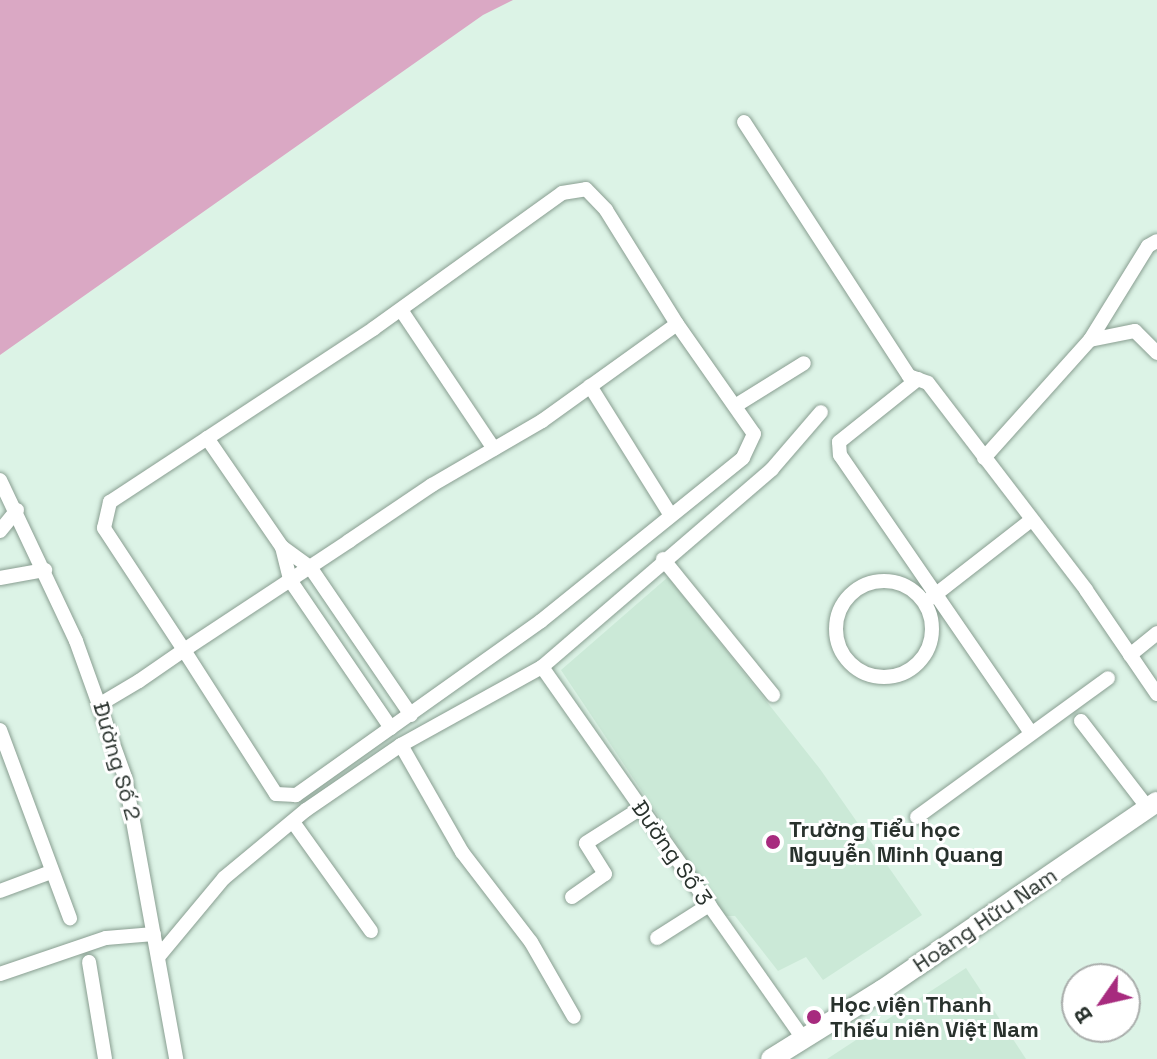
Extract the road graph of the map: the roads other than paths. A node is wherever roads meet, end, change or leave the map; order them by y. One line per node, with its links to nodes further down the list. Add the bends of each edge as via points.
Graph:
1 (744, 122): 8 (street, via 909,376)
2 (1157, 241): 5 (street, via 1148,246)
3 (401, 310): 4 (street, via 562,193 586,189 606,210); 12 (street); 13 (street)
4 (677, 324): 9 (street); 10 (street)
5 (1090, 340): 6 (street, via 1135,331); 14 (street)
6 (1157, 353)
7 (804, 363): 10 (street)
8 (918, 379): 14 (street, via 928,383); 26 (street, via 839,442 840,455)
9 (590, 386): 13 (street); 17 (street)
10 (735, 406): 17 (street, via 754,434 743,458)
11 (821, 412): 21 (street, via 772,469)
12 (207, 438): 20 (street); 29 (street, via 110,502 105,511 104,528)
13 (494, 449): 22 (street)
14 (984, 458): 18 (street)
15 (0, 480): 16 (street, Đường Số 2)
16 (17, 510): 19 (street); 23 (street, Đường Số 2)
17 (670, 514): 36 (street, via 541,621)
18 (1030, 521): 26 (street); 30 (street)
19 (0, 531)
20 (282, 547): 22 (street); 25 (street)
21 (663, 559): 31 (street); 34 (street)
22 (310, 567): 25 (street); 36 (street)
23 (45, 570): 24 (street); 35 (street, Đường Số 2)
24 (0, 578)
25 (290, 580): 29 (street); 38 (street)
26 (937, 593): 27 (street); 40 (street)
27 (925, 604): 27 (street, via 895,582 859,588 837,617 843,654 873,676 909,670 931,641)
28 (1157, 633): 30 (street)
29 (184, 650): 35 (street); 38 (street, via 276,794 296,795)
30 (1130, 655): 33 (street)
31 (542, 667): 41 (street); 43 (street, Đường Số 3)
32 (1108, 678): 40 (street)
33 (1157, 694)
34 (773, 695)
35 (102, 703): 52 (street, Đường Số 2, via 128,792)
36 (411, 715): 38 (street)
37 (1081, 721): 42 (street)
38 (391, 728)
39 (0, 730): 46 (street)
40 (1031, 733): 44 (street)
41 (401, 745): 45 (street); 57 (street, via 462,852 531,942)
42 (1153, 805): 58 (main road, Hoàng Hữu Nam)
43 (641, 808): 48 (street, via 586,843 605,874); 49 (street, Đường Số 3)
44 (917, 817)
45 (293, 822): 51 (street); 54 (street, via 224,878)
46 (51, 872): 47 (street); 50 (street)
47 (0, 891)
48 (572, 897)
49 (709, 905): 53 (street); 58 (street, Đường Số 3)
50 (70, 918)
51 (371, 931)
52 (154, 934): 54 (street, Đường Số 2); 56 (street, via 106,938)
53 (657, 938)
54 (159, 956): 60 (street, Đường Số 2)
55 (89, 962): 59 (street)
56 (0, 974)
57 (574, 1017)
58 (803, 1039): 61 (main road, Hoàng Hữu Nam)
59 (101, 1058)
60 (176, 1059)
61 (771, 1059)

